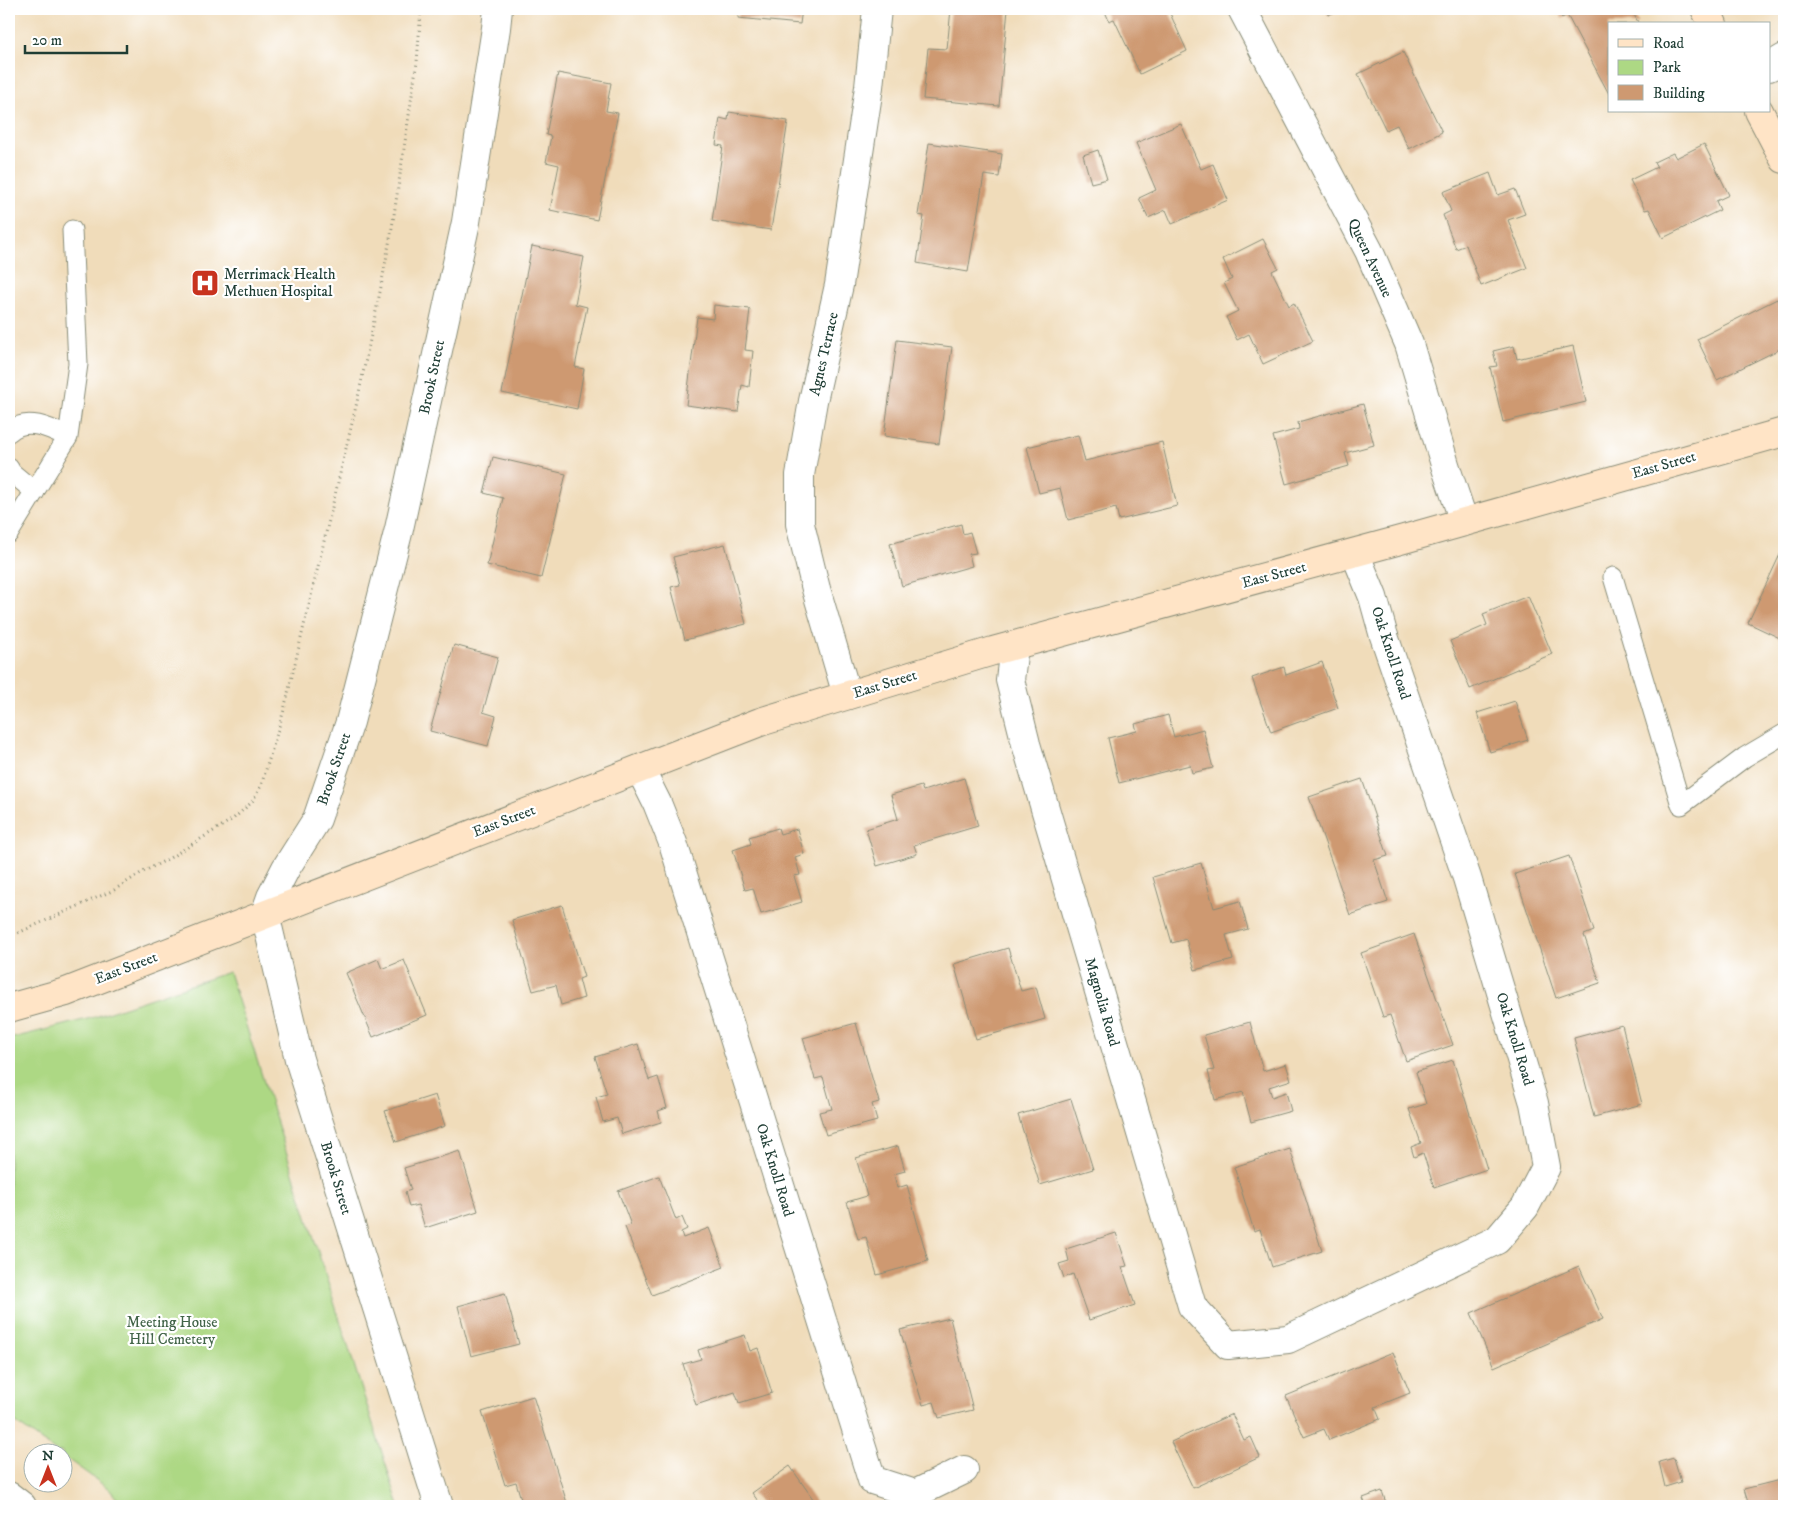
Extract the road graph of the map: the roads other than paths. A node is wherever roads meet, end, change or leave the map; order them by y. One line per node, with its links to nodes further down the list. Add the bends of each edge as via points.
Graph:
1 (498, 9): 24 (street, Brook Street, via 466,222 399,529 350,722 317,819 286,868)
2 (877, 9): 21 (street, Agnes Terrace, via 870,87 839,285 800,475 800,524)
3 (1242, 9): 16 (street, Queen Avenue, via 1369,251 1409,344)
4 (1705, 9): 5 (main road)
5 (1712, 22)
6 (1784, 58): 7 (street)
7 (1770, 66)
8 (1760, 112): 9 (main road)
9 (1784, 159)
10 (72, 230): 13 (lane, via 78,364)
11 (9, 432): 13 (lane, via 30,423)
12 (1784, 432): 16 (main road, East Street)
13 (68, 437): 15 (lane)
14 (9, 468): 15 (lane)
15 (35, 492): 17 (lane)
16 (1464, 522): 18 (main road, East Street)
17 (9, 532)
18 (1355, 553): 20 (main road, East Street); 26 (street, Oak Knoll Road, via 1373,597 1467,878 1534,1103 1546,1167 1525,1207 1497,1240 1288,1339)
19 (1613, 577): 22 (lane, via 1681,805 1745,757)
20 (1014, 646): 21 (main road, East Street); 26 (street, Magnolia Road, via 1010,680 1026,744 1192,1306)
21 (847, 696): 23 (main road, East Street, via 760,722)
22 (1784, 734)
23 (640, 769): 24 (main road, East Street); 27 (street, Oak Knoll Road, via 673,843 872,1480 915,1494)
24 (265, 914): 25 (main road, East Street, via 66,992); 30 (street, Brook Street, via 299,1059)
25 (9, 1008)
26 (1228, 1345)
27 (964, 1470)
28 (9, 1496): 29 (street)
29 (22, 1506)
30 (439, 1506)

